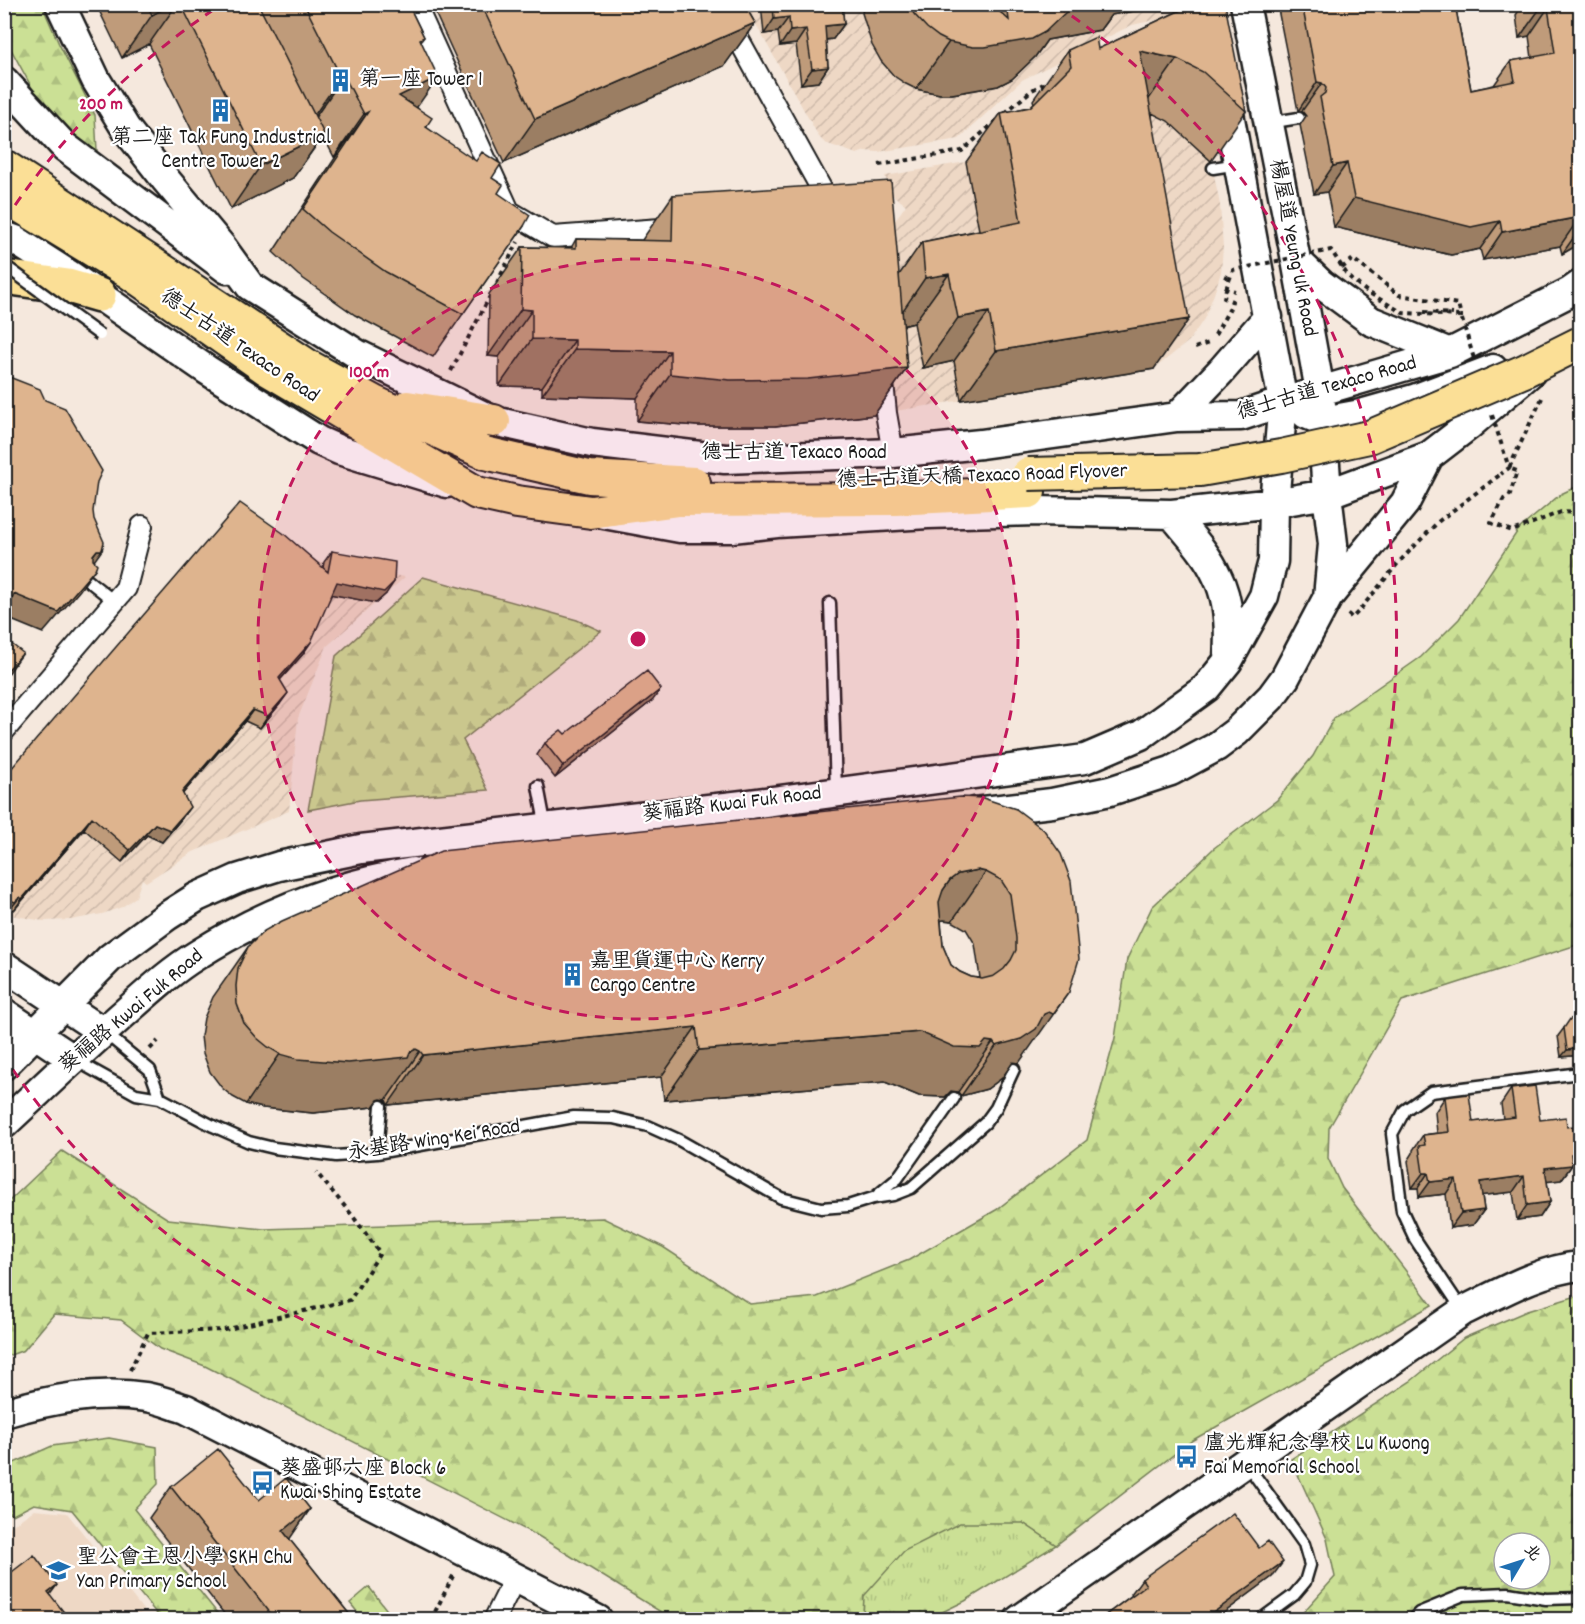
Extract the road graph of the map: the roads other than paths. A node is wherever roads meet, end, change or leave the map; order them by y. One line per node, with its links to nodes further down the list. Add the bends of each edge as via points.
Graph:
1 (60, 4): 18 (main road, 德士古道 Texaco Road, via 96,80 126,129)
2 (416, 4): 12 (street, via 509,211 553,237)
3 (719, 4): 11 (street, via 824,206)
4 (1245, 4): 8 (main road, 楊屋道 Yeung Uk Road)
5 (1220, 64): 20 (main road, 楊屋道 Yeung Uk Road, via 1226,166)
6 (4, 81): 18 (main road, via 64,147)
7 (1299, 118): 8 (lane)
8 (1268, 123): 14 (main road, 楊屋道 Yeung Uk Road)
9 (4, 166): 27 (main road, 德士古道 Texaco Road, via 310,368)
10 (4, 196): 27 (main road, 德士古道 Texaco Road, via 127,271 267,369)
11 (857, 198)
12 (696, 226)
13 (4, 236): 19 (main road, 德士古道 Texaco Road)
14 (1296, 260): 24 (main road, via 1371,321); 25 (main road, 楊屋道 Yeung Uk Road)
15 (4, 265): 21 (lane, bridge)
16 (4, 277): 19 (highway, via 68,286)
17 (1581, 285): 24 (main road, 德士古道 Texaco Road)
18 (250, 286): 29 (main road, 德士古道 Texaco Road, via 357,354)
19 (99, 295): 34 (main road, 德士古道 Texaco Road, via 319,441)
20 (1268, 317): 26 (main road, 楊屋道 Yeung Uk Road); 28 (main road)
21 (100, 335)
22 (1578, 343): 30 (main road, via 1508,363 1414,399); 32 (main road, 德士古道 Texaco Road); 33 (main road, 德士古道天橋 Texaco Road Flyover, bridge, via 1513,376 1369,437 1200,470)
23 (881, 353): 31 (street)
24 (1450, 353): 25 (main road, 德士古道 Texaco Road)
25 (1320, 392): 26 (main road, 德士古道 Texaco Road); 30 (main road, 楊屋道 Yeung Uk Road)
26 (1283, 402): 28 (main road, 德士古道 Texaco Road, via 1227,418); 30 (main road); 36 (main road, 葵福路 Kwai Fuk Road)
27 (364, 412): 29 (main road); 33 (main road, 德士古道天橋 Texaco Road Flyover, via 485,453 589,477 724,484); 34 (main road, 德士古道 Texaco Road)
28 (1177, 417): 31 (main road, 德士古道 Texaco Road)
29 (494, 421): 31 (main road, 德士古道 Texaco Road, via 592,443 725,459)
30 (1323, 421): 35 (main road, 楊屋道 Yeung Uk Road)
31 (893, 453)
32 (1429, 456): 35 (main road, 德士古道 Texaco Road); 43 (main road, via 1405,504)
33 (1029, 483): 37 (main road, 德士古道天橋 Texaco Road Flyover, via 895,499 678,500)
34 (477, 493): 37 (main road, 德士古道 Texaco Road)
35 (1327, 494): 36 (main road, 德士古道 Texaco Road); 43 (main road)
36 (1274, 503): 38 (main road, 德士古道 Texaco Road); 44 (main road, 葵福路 Kwai Fuk Road, via 1274,561 1264,597)
37 (591, 512): 38 (main road, 德士古道 Texaco Road, via 680,528 964,513)
38 (1173, 514): 44 (main road, via 1212,566 1224,592 1230,635)
39 (142, 526): 41 (street, via 126,588)
40 (85, 578): 41 (lane)
41 (115, 602): 45 (street)
42 (830, 603): 47 (lane)
43 (1338, 606): 48 (main road, via 1271,697 1236,732 1194,760 1140,782 1080,798)
44 (1228, 662): 47 (main road, 葵福路 Kwai Fuk Road, via 1206,687 1141,735 1085,759)
45 (4, 731)
46 (538, 786): 49 (lane)
47 (836, 792): 49 (main road, 葵福路 Kwai Fuk Road)
48 (952, 814)
49 (547, 828): 52 (main road, 葵福路 Kwai Fuk Road, via 361,849 237,879 167,916 110,958)
50 (439, 868): 54 (main road, 葵福路 Kwai Fuk Road, via 336,890 260,920 195,956)
51 (4, 966): 52 (main road)
52 (64, 1004): 54 (main road); 55 (main road, 葵福路 Kwai Fuk Road)
53 (4, 1013): 55 (main road, 永基路 Wing Kei Road)
54 (103, 1032): 56 (main road, 葵福路 Kwai Fuk Road); 60 (lane, via 150,1070)
55 (35, 1034): 56 (main road, 永基路 Wing Kei Road); 57 (main road, 葵福路 Kwai Fuk Road)
56 (74, 1059): 60 (lane, 永基路 Wing Kei Road, via 136,1094); 63 (main road, 葵福路 Kwai Fuk Road)
57 (4, 1065)
58 (1014, 1069): 65 (lane, 永基路 Wing Kei Road, via 985,1123 911,1188)
59 (1581, 1073): 67 (lane, via 1431,1092 1405,1110 1392,1134 1402,1211 1415,1239)
60 (160, 1098): 64 (lane, 永基路 Wing Kei Road, via 257,1144 336,1156)
61 (954, 1098): 65 (lane, via 897,1179)
62 (381, 1106): 64 (lane)
63 (4, 1124)
64 (377, 1153): 65 (lane, 永基路 Wing Kei Road, via 574,1117 613,1118 648,1126 679,1140 781,1197 821,1208 848,1206)
65 (873, 1198)
66 (1581, 1266): 67 (main road, via 1520,1283)
67 (1463, 1311): 69 (main road)
68 (4, 1413): 70 (main road, via 68,1397 110,1394 147,1397 186,1409)
69 (1246, 1462): 74 (main road); 75 (lane, via 1304,1544 1310,1565 1305,1582 1294,1595)
70 (515, 1578): 72 (street); 73 (main road)
71 (1581, 1598): 76 (lane, via 1546,1599 1509,1593 1463,1595 1419,1613)
72 (494, 1620)
73 (598, 1620)
74 (1019, 1620)
75 (1260, 1620)
76 (1412, 1620)

